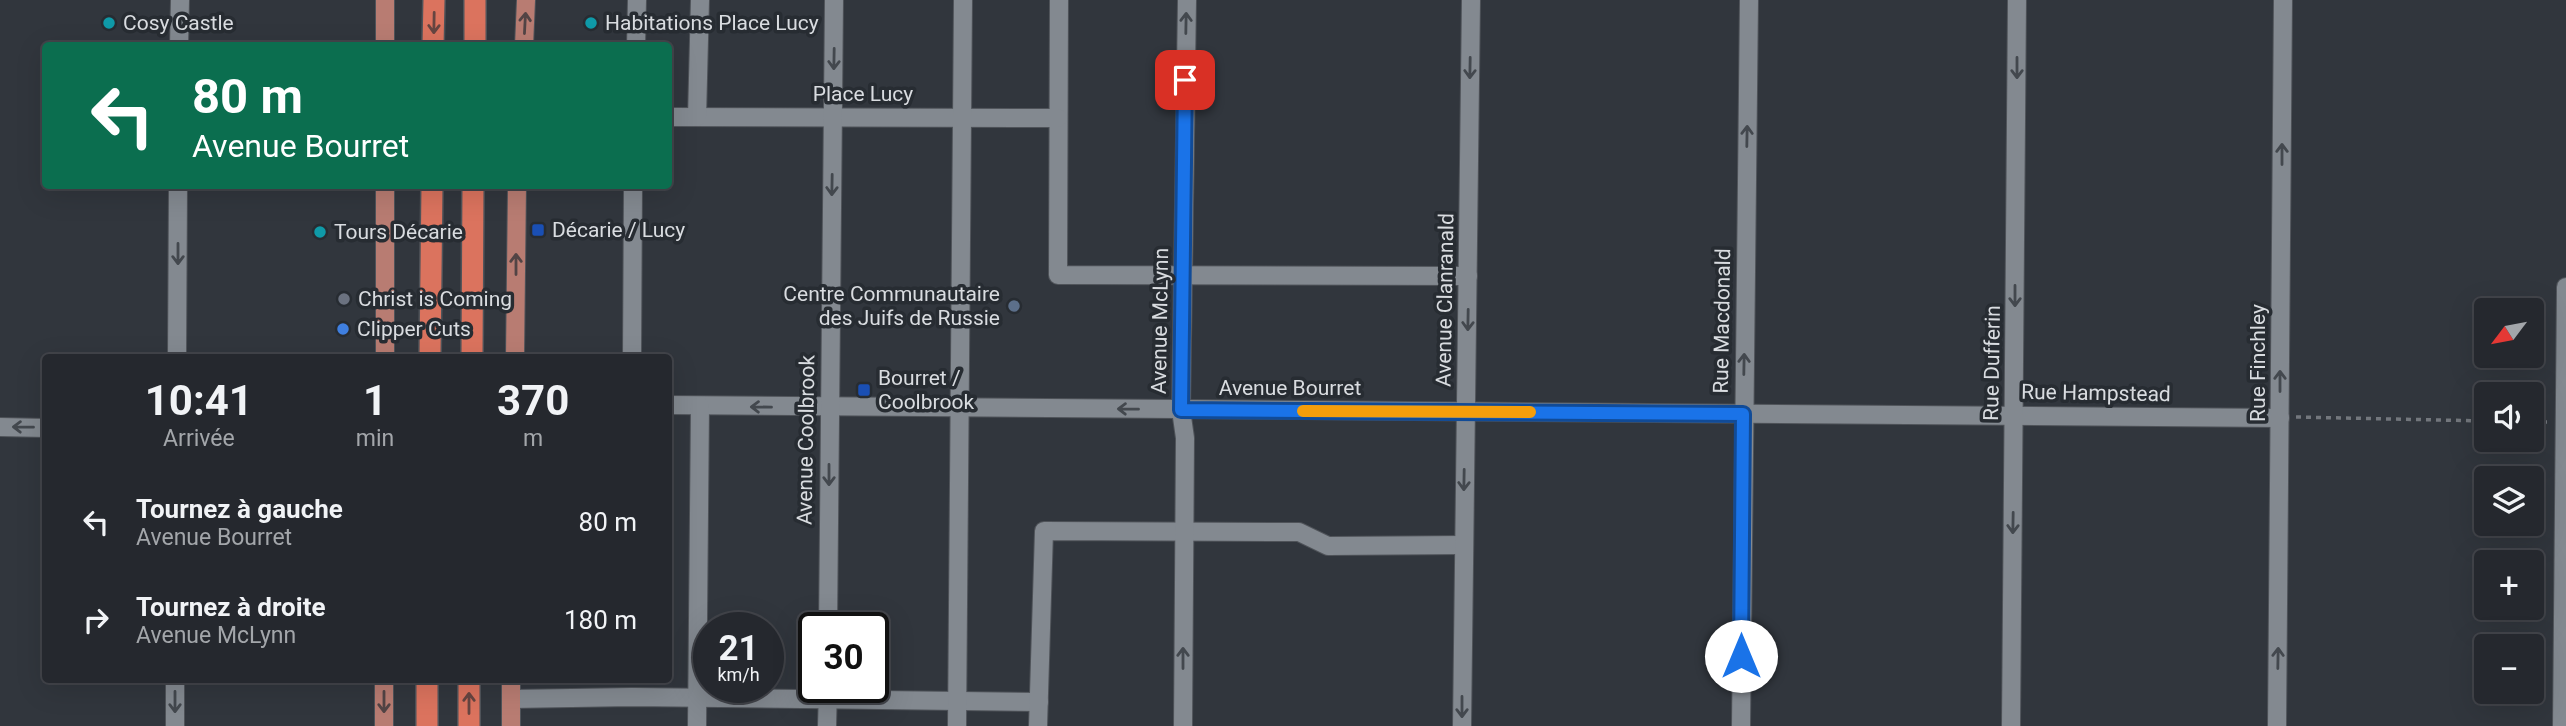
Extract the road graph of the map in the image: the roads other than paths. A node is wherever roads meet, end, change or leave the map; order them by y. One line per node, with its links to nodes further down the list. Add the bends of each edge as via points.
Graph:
1 (180, 0): 16 (street)
2 (384, 0): 17 (main road)
3 (434, 0): 18 (highway, one-way to 18)
4 (475, 0): 19 (highway)
5 (526, 0): 20 (main road, one-way to 5)
6 (637, 0): 21 (street)
7 (700, 0): 23 (street)
8 (834, 0): 24 (street, Avenue Coolbrook, one-way to 24)
9 (963, 0): 25 (street)
10 (1059, 0): 26 (street)
11 (1186, 0): 33 (street, Avenue McLynn, one-way to 11)
12 (1471, 0): 34 (street, Avenue Clanranald, one-way to 34)
13 (1749, 0): 48 (street, Rue Macdonald, one-way to 13)
14 (2017, 0): 49 (street, Rue Dufferin, one-way to 49)
15 (2283, 0): 50 (street, Rue Finchley, one-way to 15)
16 (179, 42)
17 (384, 42)
18 (433, 42)
19 (475, 42)
20 (524, 42)
21 (636, 42)
22 (672, 117): 23 (street, Place Lucy)
23 (697, 117): 24 (street, Place Lucy)
24 (833, 117): 25 (street, Place Lucy); 44 (street, Avenue Coolbrook, one-way to 44)
25 (962, 117): 26 (street, Place Lucy); 45 (street)
26 (1058, 118): 33 (street, via 1058,275)
27 (178, 189): 36 (street, one-way to 36)
28 (385, 189): 37 (main road)
29 (432, 189): 38 (highway)
30 (473, 189): 39 (highway)
31 (517, 189): 40 (main road, one-way to 31)
32 (633, 189): 41 (street)
33 (1184, 276): 34 (street); 46 (street, Avenue McLynn)
34 (1468, 276): 47 (street, Avenue Clanranald, one-way to 47)
35 (2566, 286): 51 (street)
36 (177, 354)
37 (385, 354)
38 (429, 354)
39 (472, 354)
40 (515, 354)
41 (632, 354)
42 (672, 405): 43 (street, Avenue Bourret)
43 (700, 406): 44 (street, Avenue Bourret, one-way to 43); 56 (street)
44 (829, 406): 45 (street, Avenue Bourret); 57 (street, Avenue Coolbrook, one-way to 57)
45 (958, 407): 46 (street, Avenue Bourret, one-way to 45); 68 (street)
46 (1181, 410): 47 (street, Avenue Bourret); 54 (street, Avenue McLynn)
47 (1466, 412): 48 (street, Avenue Bourret); 55 (street, Avenue Clanranald, one-way to 55)
48 (1743, 414): 49 (street, Rue Hampstead); 83 (street, Rue Macdonald)
49 (2014, 415): 50 (street, Rue Hampstead); 84 (street, Rue Dufferin, one-way to 84)
50 (2288, 418): 85 (street, Rue Finchley, one-way to 50)
51 (2560, 418): 86 (street)
52 (0, 427): 53 (street, one-way to 52)
53 (42, 428)
54 (1184, 530): 55 (street, via 1299,532 1328,546); 69 (street, via 1044,531); 81 (street, Avenue McLynn, one-way to 54)
55 (1463, 545): 82 (street, Avenue Clanranald, one-way to 82)
56 (698, 612)
57 (828, 612)
58 (175, 683): 72 (street, one-way to 72)
59 (384, 683): 73 (main road, one-way to 73)
60 (427, 683): 74 (highway)
61 (469, 683): 75 (highway, one-way to 61)
62 (511, 683): 67 (main road)
63 (632, 683): 65 (street)
64 (889, 696): 68 (street)
65 (632, 697): 66 (street); 67 (street)
66 (693, 698)
67 (511, 699): 76 (main road)
68 (957, 699): 69 (street); 79 (street)
69 (1039, 702): 80 (street)
70 (697, 703): 77 (street)
71 (827, 703): 78 (street)
72 (175, 726)
73 (384, 726)
74 (427, 726)
75 (469, 726)
76 (511, 726)
77 (697, 726)
78 (827, 726)
79 (957, 726)
80 (1038, 726)
81 (1183, 726)
82 (1462, 726)
83 (1741, 726)
84 (2011, 726)
85 (2277, 726)
86 (2562, 726)

